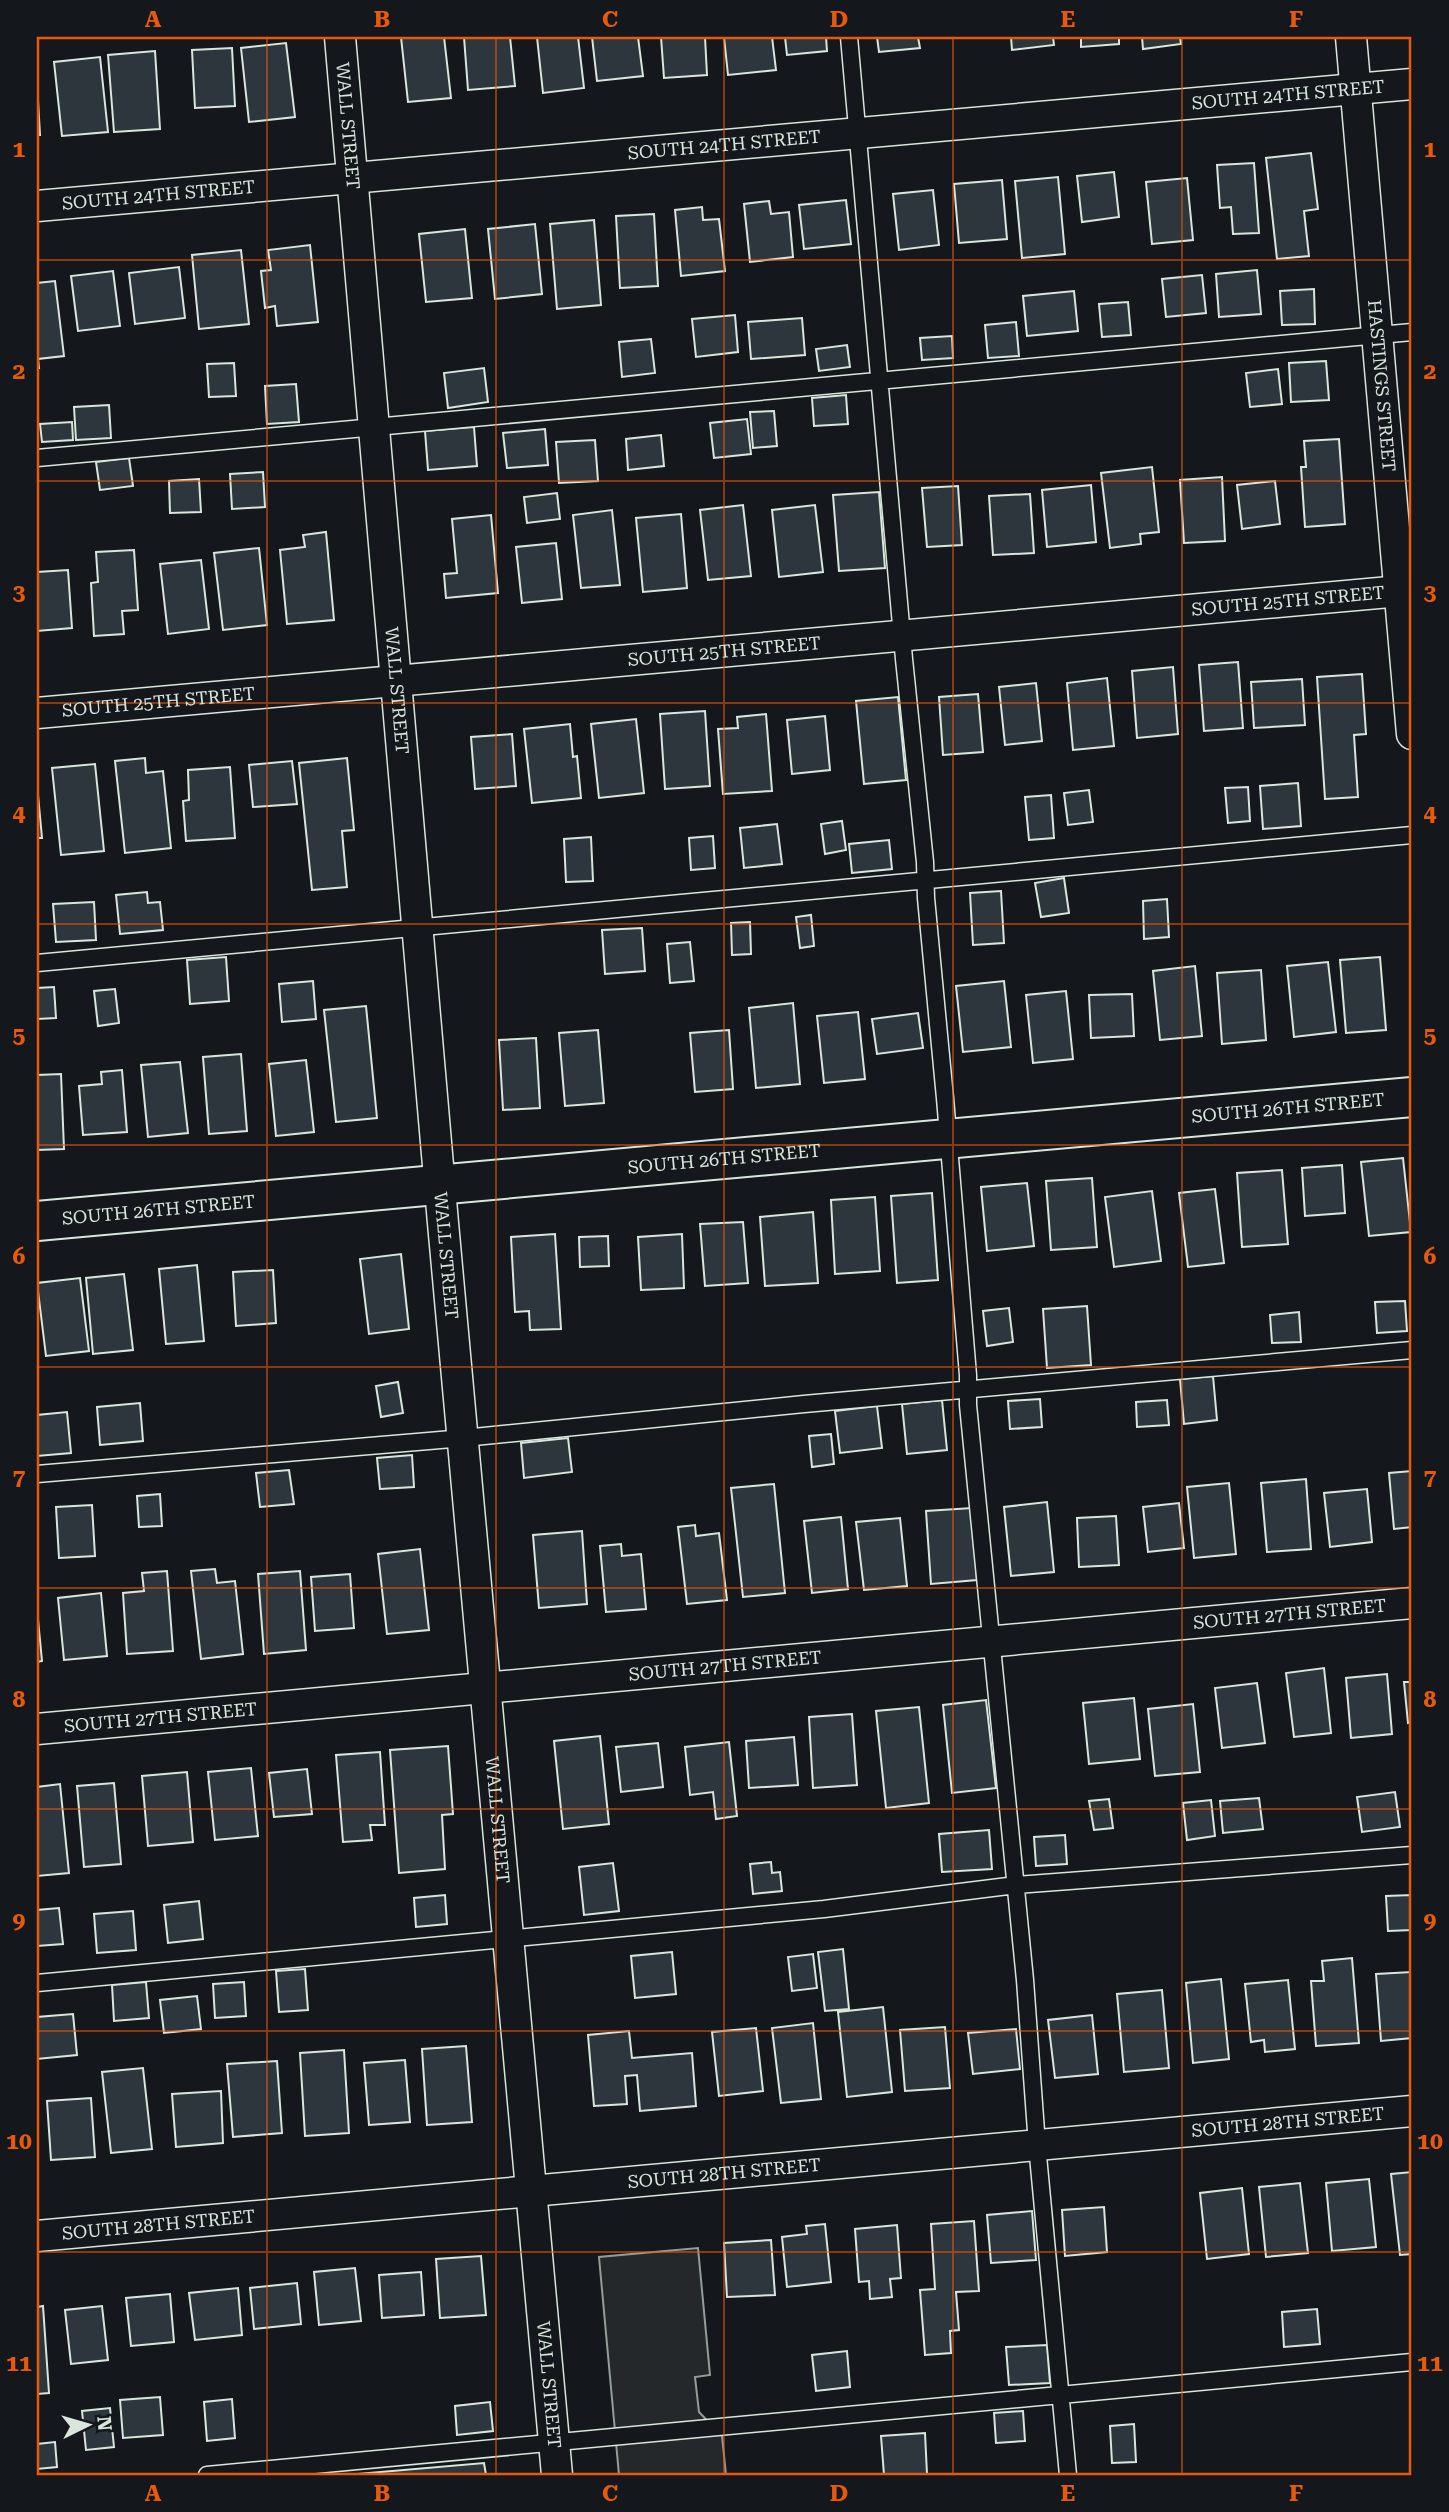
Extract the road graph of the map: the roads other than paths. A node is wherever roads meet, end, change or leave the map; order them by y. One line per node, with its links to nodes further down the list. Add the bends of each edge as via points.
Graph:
1 (340, 37): 7 (street, WALL STREET)
2 (849, 37): 6 (lane)
3 (1351, 37): 5 (street, HASTINGS STREET)
4 (1412, 84): 5 (street, SOUTH 24TH STREET)
5 (1356, 89): 6 (street, SOUTH 24TH STREET); 10 (street, HASTINGS STREET)
6 (858, 132): 7 (street, SOUTH 24TH STREET); 11 (lane)
7 (353, 178): 8 (street, SOUTH 24TH STREET); 12 (street, WALL STREET)
8 (37, 206)
9 (1412, 331): 10 (lane)
10 (1377, 335): 11 (lane); 14 (street, HASTINGS STREET)
11 (880, 380): 12 (lane); 15 (lane)
12 (374, 427): 13 (lane); 16 (street, WALL STREET)
13 (37, 458)
14 (1406, 590): 15 (street, SOUTH 25TH STREET); 18 (street, HASTINGS STREET)
15 (903, 637): 16 (street, SOUTH 25TH STREET); 20 (lane)
16 (397, 681): 17 (street, SOUTH 25TH STREET); 21 (street, WALL STREET)
17 (37, 713)
18 (1412, 734)
19 (1412, 835): 20 (lane)
20 (925, 880): 21 (lane); 24 (lane)
21 (418, 927): 22 (lane); 25 (street, WALL STREET)
22 (37, 963)
23 (1412, 1097): 24 (street, SOUTH 26TH STREET)
24 (948, 1138): 25 (street, SOUTH 26TH STREET); 28 (lane)
25 (440, 1185): 26 (street, SOUTH 26TH STREET); 29 (street, WALL STREET)
26 (37, 1221)
27 (1412, 1350): 28 (lane)
28 (968, 1390): 29 (lane); 32 (lane)
29 (464, 1437): 30 (lane); 33 (street, WALL STREET)
30 (37, 1474)
31 (1412, 1603): 32 (street, SOUTH 27TH STREET)
32 (992, 1642): 33 (street, SOUTH 27TH STREET); 36 (lane)
33 (487, 1688): 34 (street, SOUTH 27TH STREET); 37 (street, WALL STREET)
34 (37, 1729)
35 (1412, 1855): 36 (lane)
36 (1016, 1885): 37 (lane, via 824,1909); 40 (lane)
37 (508, 1938): 38 (lane); 41 (street, WALL STREET)
38 (37, 1983)
39 (1412, 2111): 40 (street, SOUTH 28TH STREET)
40 (1037, 2145): 41 (street, SOUTH 28TH STREET); 44 (lane)
41 (531, 2191): 42 (street, SOUTH 28TH STREET); 45 (street, WALL STREET)
42 (37, 2236)
43 (1412, 2361): 44 (lane)
44 (1061, 2396): 45 (lane); 48 (lane)
45 (554, 2442): 46 (lane); 47 (street, WALL STREET)
46 (207, 2475)
47 (557, 2475)
48 (1068, 2475)

